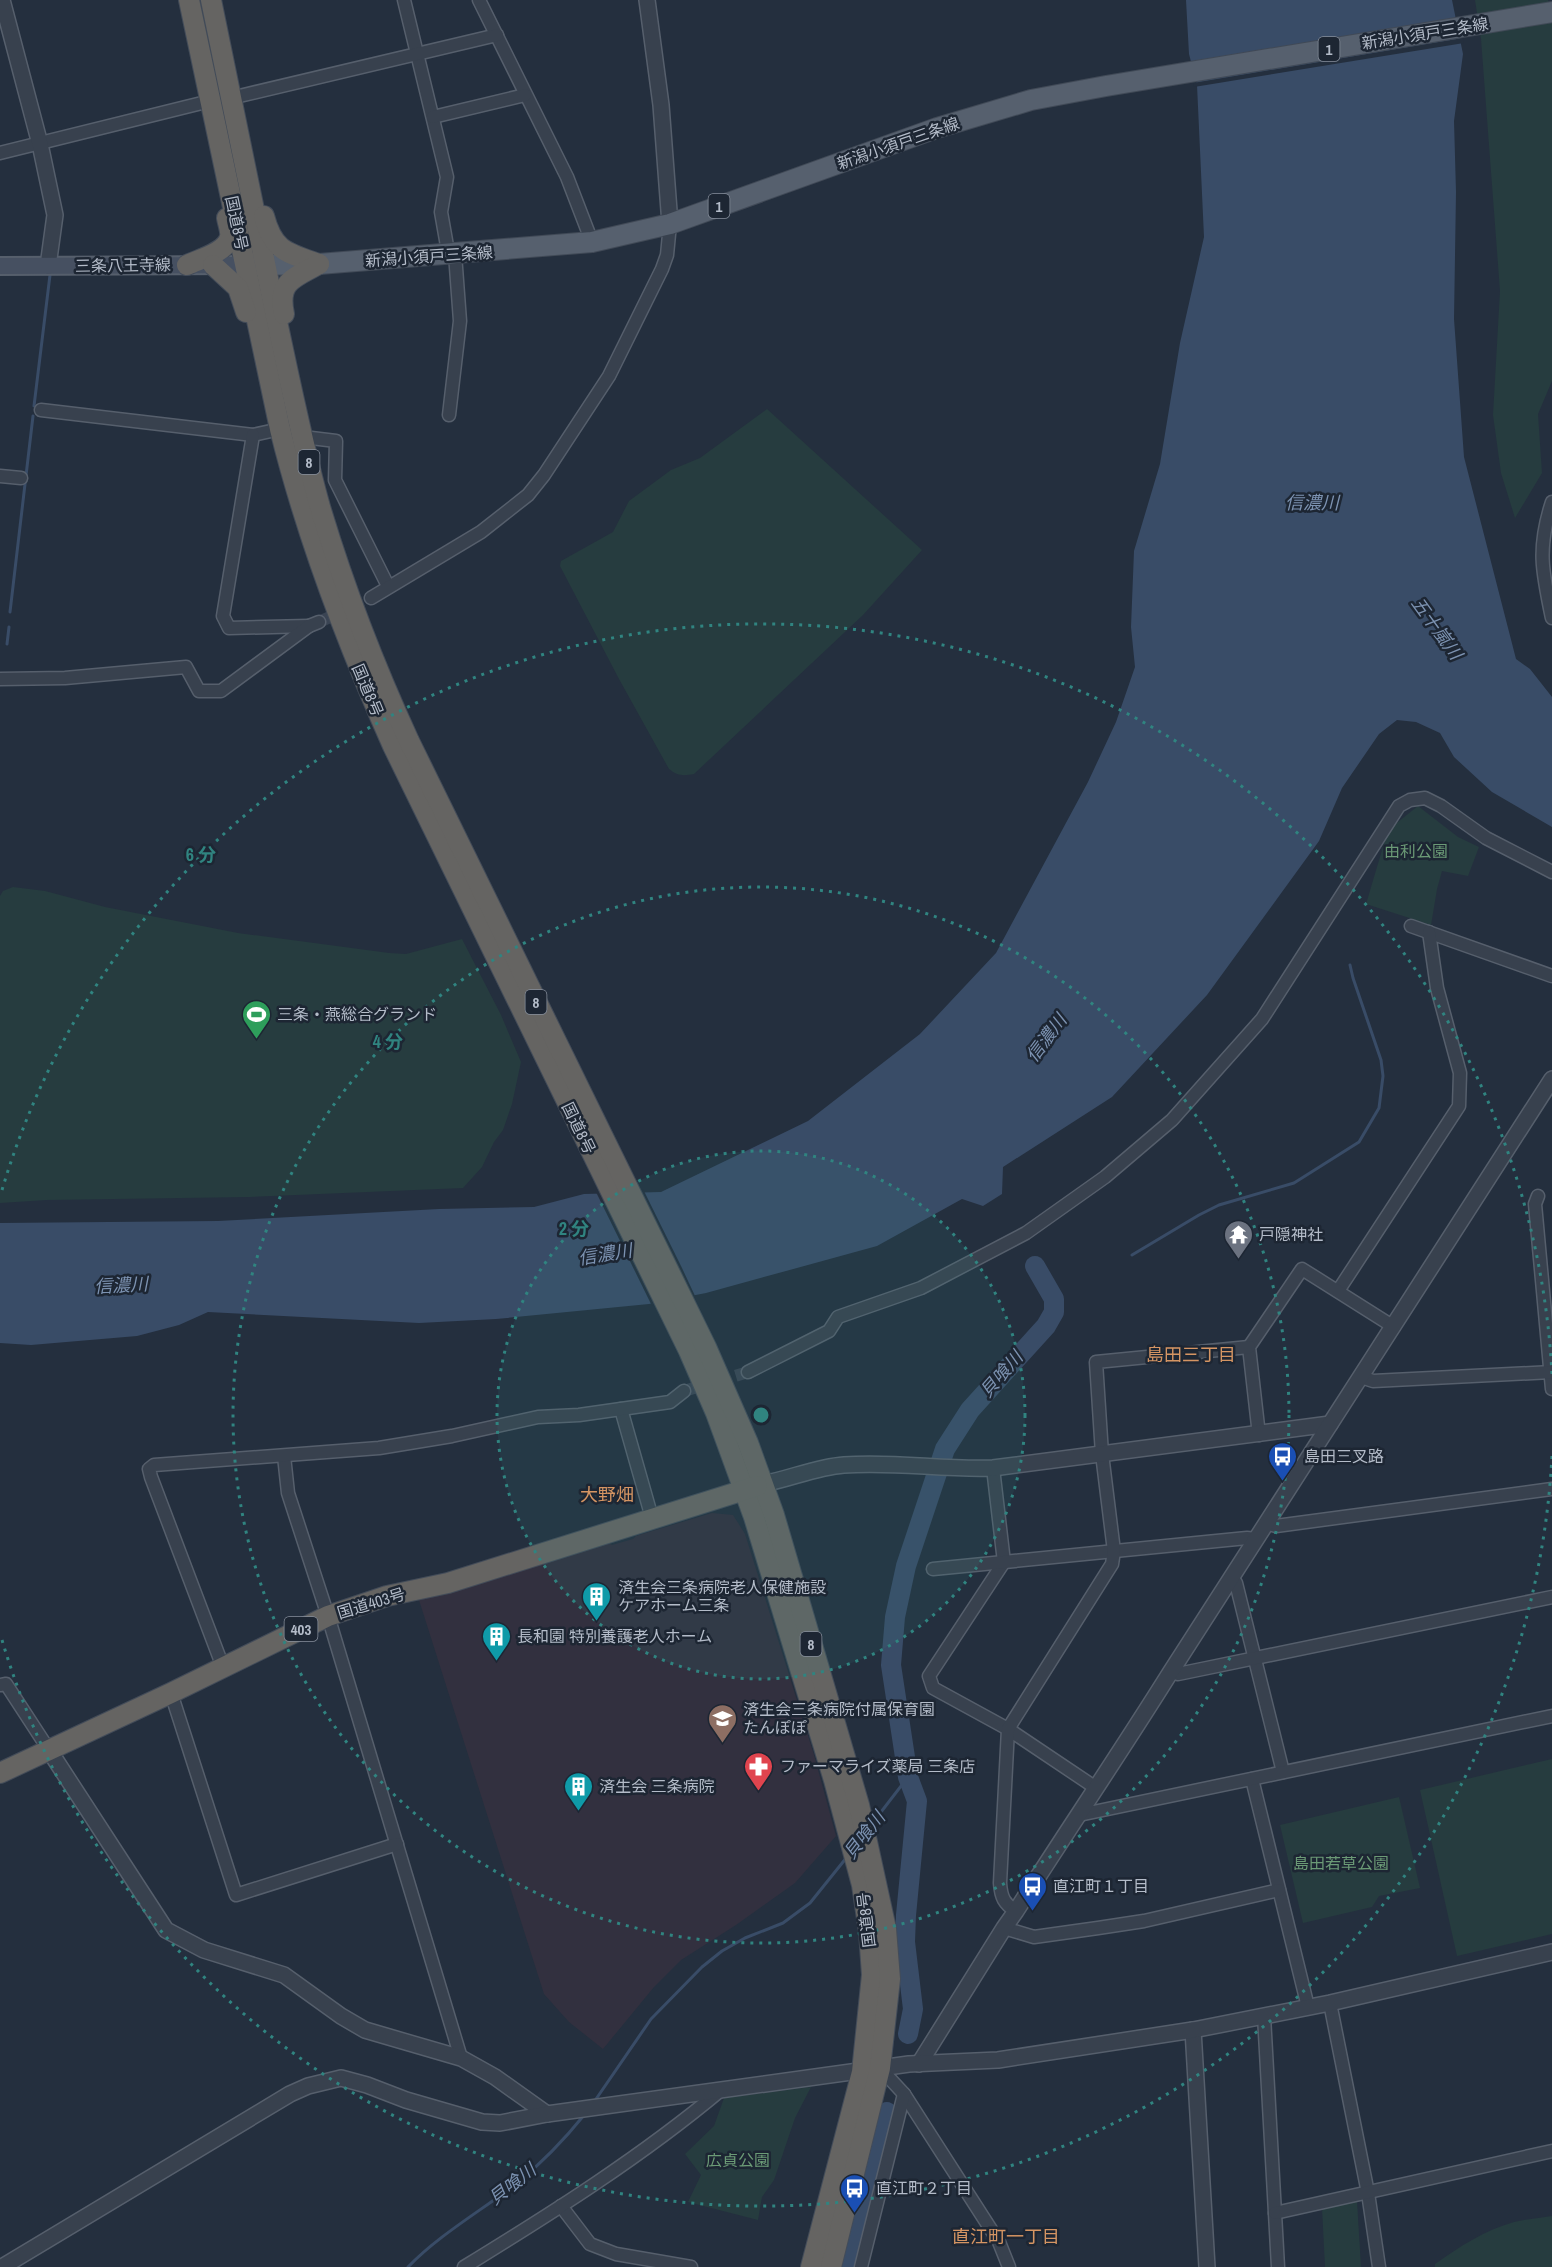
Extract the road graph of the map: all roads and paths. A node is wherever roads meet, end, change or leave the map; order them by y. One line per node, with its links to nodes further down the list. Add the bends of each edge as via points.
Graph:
1 (2, 0): 14 (street)
2 (189, 0): 12 (highway, 国道8号 / 8)
3 (211, 0): 11 (highway, 国道8号 / 8)
4 (404, 0): 9 (street)
5 (479, 0): 8 (street)
6 (646, 0): 18 (street, via 661,105)
7 (1552, 12): 18 (main road, 新潟小須戸三条線 / 1, via 1031,100 958,121)
8 (496, 35): 9 (street); 10 (street)
9 (418, 54): 11 (street); 13 (street)
10 (525, 95): 13 (street); 19 (street, via 567,177)
11 (231, 98): 17 (highway, 国道8号 / 8)
12 (210, 101): 14 (street); 15 (highway, 国道8号 / 8)
13 (433, 117): 20 (street, via 447,177 441,212 447,246)
14 (40, 144): 16 (street); 25 (street, via 55,215)
15 (221, 147): 22 (highway, via 219,183 230,238 214,253); 23 (highway, 国道8号 / 8)
16 (0, 153)
17 (245, 167): 21 (highway, via 256,184 269,234 289,253); 23 (highway, 国道8号 / 8)
18 (670, 224): 19 (main road, 新潟小須戸三条線 / 1); 37 (street, via 662,269 614,367 544,475 507,514)
19 (592, 242): 20 (main road, 新潟小須戸三条線 / 1)
20 (454, 254): 21 (main road, 新潟小須戸三条線 / 1); 30 (street, via 460,321)
21 (319, 264): 23 (main road, 新潟小須戸三条線 / 1); 28 (highway, via 290,281 281,295 293,358)
22 (186, 265): 25 (main road, 三条八王寺線); 26 (main road, 三条八王寺線)
23 (256, 265): 26 (main road, 三条八王寺線); 27 (highway, 国道8号 / 8); 28 (highway, 国道8号 / 8)
24 (0, 266): 25 (main road, 三条八王寺線)
25 (48, 266)
26 (213, 266): 27 (highway, via 238,288 254,343)
27 (265, 354): 31 (highway, 国道8号 / 8)
28 (288, 375): 33 (highway, 国道8号 / 8)
29 (41, 410): 32 (street)
30 (449, 415)
31 (280, 429): 32 (street); 40 (highway, 国道8号 / 8, via 329,591)
32 (253, 435): 41 (street, via 223,616 229,628 314,624 221,691 199,691 186,667 65,678)
33 (303, 437): 37 (street, via 336,441 335,480); 40 (highway, 国道8号 / 8)
34 (0, 476): 35 (street)
35 (21, 478)
36 (1552, 502): 39 (street, via 1541,550)
37 (388, 586): 38 (street)
38 (371, 598)
39 (1552, 618)
40 (364, 660): 62 (highway, 国道8号 / 8, via 411,786 697,1349 716,1413)
41 (0, 679)
42 (1552, 872): 51 (street, via 1486,838 1425,798 1399,806 1262,1019 1172,1120 1105,1177 1026,1233 921,1288 838,1317 829,1331)
43 (1411, 926): 44 (street)
44 (1429, 932): 45 (street); 48 (street, via 1437,988 1460,1073 1459,1106)
45 (1552, 976)
46 (1552, 1078): 49 (street)
47 (1538, 1196): 52 (street, via 1535,1204)
48 (1338, 1291): 49 (street); 50 (street, via 1302,1269)
49 (1394, 1327): 53 (street)
50 (1249, 1347): 58 (street); 59 (street, via 1096,1362)
51 (748, 1372)
52 (1551, 1372): 53 (street, via 1373,1382); 54 (street)
53 (1361, 1377): 57 (street)
54 (1552, 1389)
55 (684, 1391): 56 (street, via 670,1402)
56 (621, 1409): 60 (street, via 538,1417 379,1448); 64 (street)
57 (1329, 1424): 58 (street); 65 (street)
58 (1259, 1435): 59 (street)
59 (1102, 1454): 61 (street); 67 (street)
60 (284, 1456): 72 (street, via 288,1493); 74 (street, via 154,1465 149,1469)
61 (993, 1468): 62 (street, via 887,1462 842,1465); 68 (street)
62 (753, 1487): 64 (highway, 国道403号 / 403); 97 (highway, 国道8号 / 8, via 834,1780 851,1810 869,1880)
63 (1552, 1488): 65 (street, via 1276,1526)
64 (652, 1518): 72 (highway, 国道403号 / 403, via 448,1583 387,1596)
65 (1266, 1523): 66 (street)
66 (1256, 1539): 67 (street); 70 (street)
67 (1114, 1551): 68 (street); 79 (street, via 1113,1564)
68 (1004, 1562): 69 (street); 79 (street, via 929,1676 933,1688)
69 (933, 1569)
70 (1231, 1576): 73 (street); 75 (street)
71 (1552, 1597): 73 (street)
72 (328, 1616): 74 (highway, 国道403号 / 403); 86 (street)
73 (1255, 1658): 75 (street, via 1178,1674); 81 (street)
74 (223, 1666): 77 (highway, 国道403号 / 403)
75 (1171, 1672): 84 (street)
76 (0, 1685): 80 (street, via 6,1684)
77 (171, 1693): 80 (highway, 国道403号 / 403); 86 (street, via 237,1895)
78 (1552, 1716): 81 (street)
79 (1008, 1729): 84 (street); 88 (street, via 1000,1883 1007,1906)
80 (49, 1750): 82 (highway, 国道403号 / 403); 95 (street, via 166,1930 204,1950 284,1975 365,2030)
81 (1283, 1772): 83 (street)
82 (0, 1773)
83 (1252, 1779): 85 (street); 87 (street)
84 (1096, 1788): 85 (street)
85 (1078, 1815): 88 (street)
86 (398, 1844): 95 (street)
87 (1279, 1890): 89 (street, via 1144,1921 1034,1937); 92 (street)
88 (1016, 1911): 89 (street)
89 (1004, 1928): 96 (street)
90 (1552, 1952): 91 (street)
91 (1329, 2002): 92 (street); 102 (street)
92 (1308, 2007): 93 (street)
93 (1264, 2016): 94 (street); 104 (street)
94 (1193, 2030): 96 (street, via 998,2060); 112 (street)
95 (461, 2058): 100 (street)
96 (920, 2064): 97 (street)
97 (871, 2070): 98 (street); 99 (street); 108 (highway, 国道8号 / 8); 109 (highway, 国道8号 / 8)
98 (721, 2090): 100 (street); 103 (street, via 679,2126)
99 (904, 2094): 110 (street); 111 (street, via 999,2242)
100 (549, 2114): 105 (street, via 500,2123 482,2122 341,2078 308,2086)
101 (1552, 2151): 102 (street)
102 (1368, 2193): 104 (street); 114 (street)
103 (561, 2205): 106 (street); 107 (street, via 590,2244 616,2254)
104 (1275, 2213): 113 (street)
105 (2, 2267)
106 (464, 2267)
107 (691, 2267)
108 (811, 2267)
109 (831, 2267)
110 (861, 2267)
111 (1008, 2267)
112 (1207, 2267)
113 (1278, 2267)
114 (1379, 2267)

